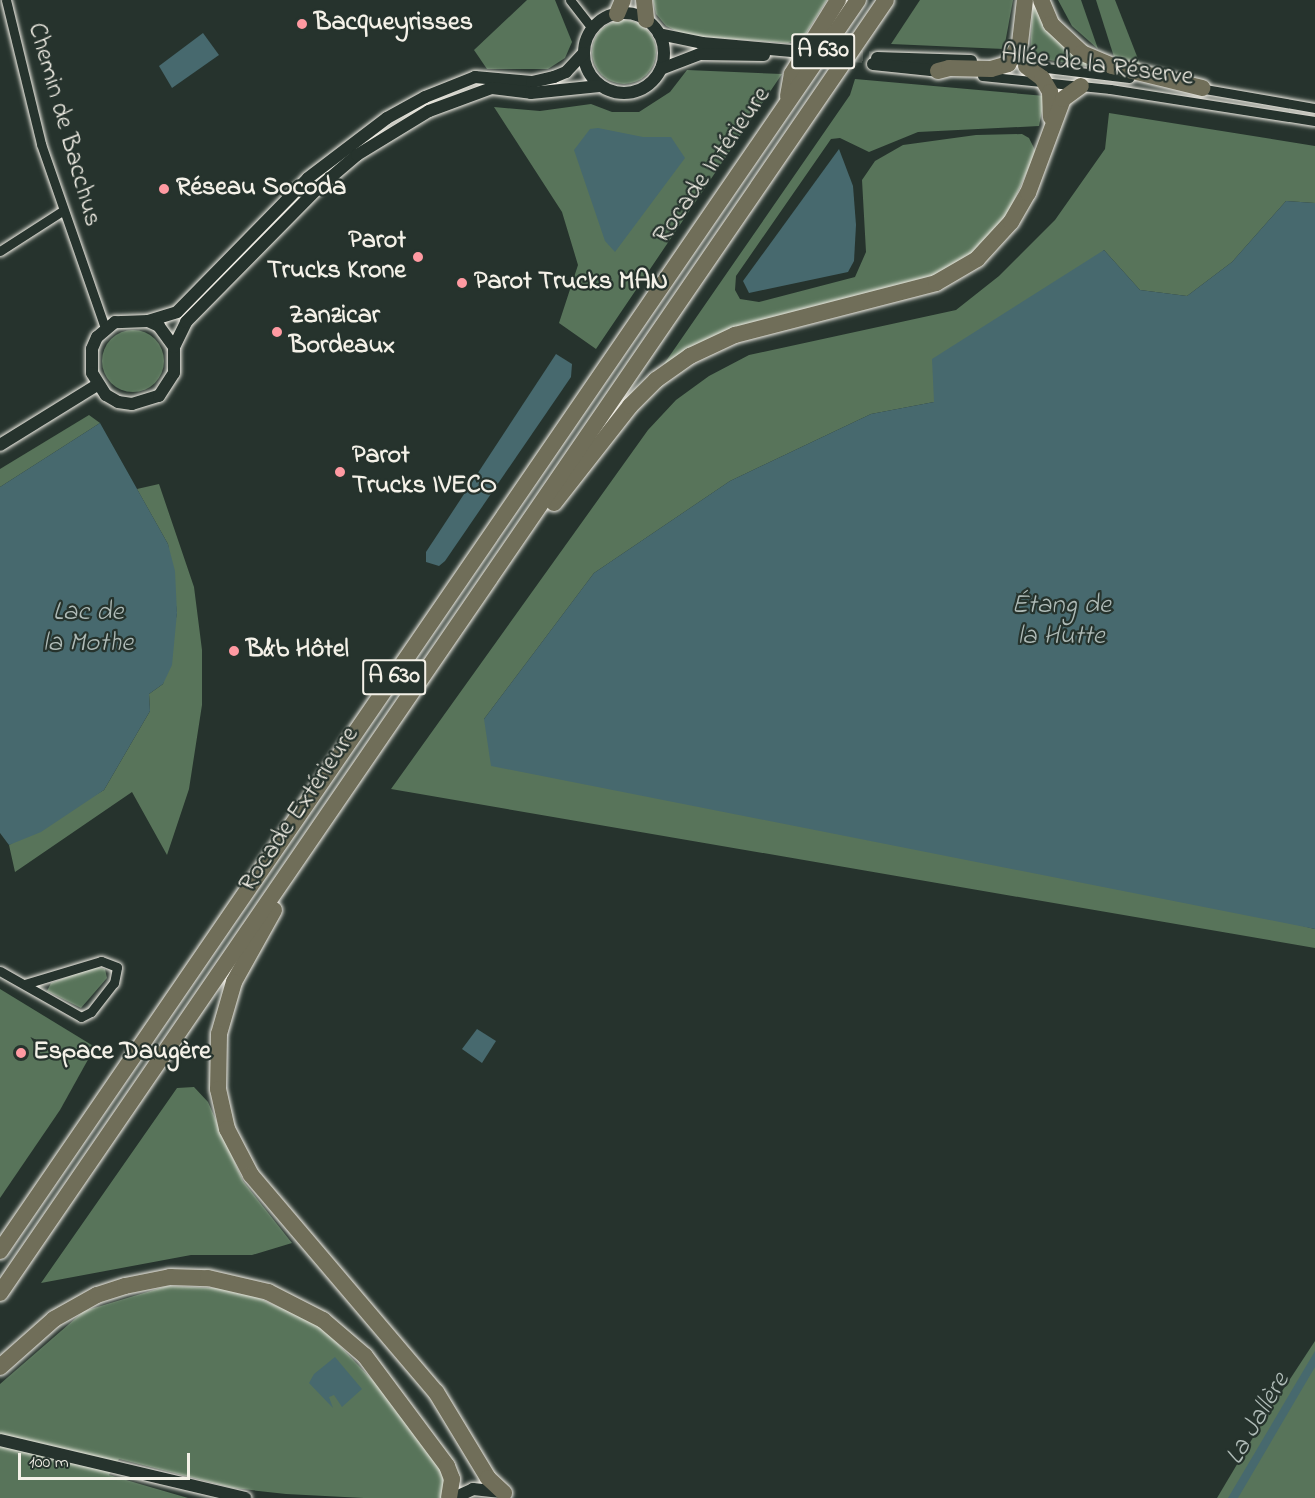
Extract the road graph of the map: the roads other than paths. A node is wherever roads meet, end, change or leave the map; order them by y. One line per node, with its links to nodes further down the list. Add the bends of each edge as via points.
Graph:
1 (6, 0): 26 (street, Chemin de Bacchus)
2 (570, 0): 11 (street)
3 (644, 0): 10 (highway)
4 (838, 0): 22 (highway, via 792,74)
5 (858, 0): 22 (highway, Rocade Intérieure / A 630)
6 (886, 0): 33 (highway, Rocade Extérieure / A 630)
7 (1025, 0): 14 (highway, via 1020,43)
8 (1041, 0): 21 (highway, via 1051,24 1062,37 1094,60)
9 (620, 7): 10 (street); 11 (street)
10 (646, 20): 12 (street)
11 (592, 28): 13 (street)
12 (659, 34): 16 (street, via 664,51); 16 (street, via 791,54 700,54 685,56)
13 (584, 53): 19 (street, via 588,72); 28 (street, via 566,72 554,77 532,82 475,76 425,96 387,118 308,178 177,312)
14 (1008, 64): 15 (street, Allée de la Réserve); 17 (highway, via 991,69 949,68); 17 (street, Allée de la Réserve, via 875,61)
15 (1026, 66): 18 (highway); 21 (street, Allée de la Réserve)
16 (661, 69): 19 (street, via 649,85 630,93)
17 (938, 72): 18 (street, Allée de la Réserve)
18 (1045, 82): 20 (street, Allée de la Réserve); 25 (highway, via 1052,98)
19 (600, 86): 30 (street, via 531,93 492,88 458,99 393,132 357,155 275,228 186,322)
20 (1081, 86): 24 (street, Allée de la Réserve); 25 (highway, via 1063,99)
21 (1202, 88): 23 (street, Allée de la Réserve)
22 (788, 102): 37 (highway, Rocade Intérieure / A 630)
23 (1315, 108)
24 (1315, 121)
25 (1050, 133): 33 (highway, via 1028,193 1011,222 977,260 936,283 735,335 690,356 656,380 630,406)
26 (62, 211): 27 (street); 29 (street, Chemin de Bacchus)
27 (0, 251)
28 (148, 321): 29 (street, via 125,319); 30 (street, via 163,331)
29 (105, 328): 31 (street, via 92,349 91,367)
30 (174, 347): 31 (street, via 176,364 169,385 146,402 118,402)
31 (97, 385): 32 (street)
32 (0, 445)
33 (447, 641): 34 (highway, Rocade Extérieure / A 630)
34 (331, 808): 38 (highway, Rocade Extérieure / A 630); 41 (highway, via 228,998 216,1065 222,1107 236,1149 251,1175 436,1392 488,1478)
35 (0, 971): 36 (street)
36 (25, 984): 36 (street, via 101,961 117,967 114,983 81,1017)
37 (0, 1251)
38 (0, 1293)
39 (0, 1367): 43 (highway, via 54,1319 97,1295 125,1286 170,1277 208,1278 268,1292 323,1320 365,1356 447,1466 452,1479)
40 (0, 1440): 42 (street)
41 (507, 1496): 44 (street, via 473,1489)
42 (245, 1498)
43 (449, 1498)
44 (454, 1498)

